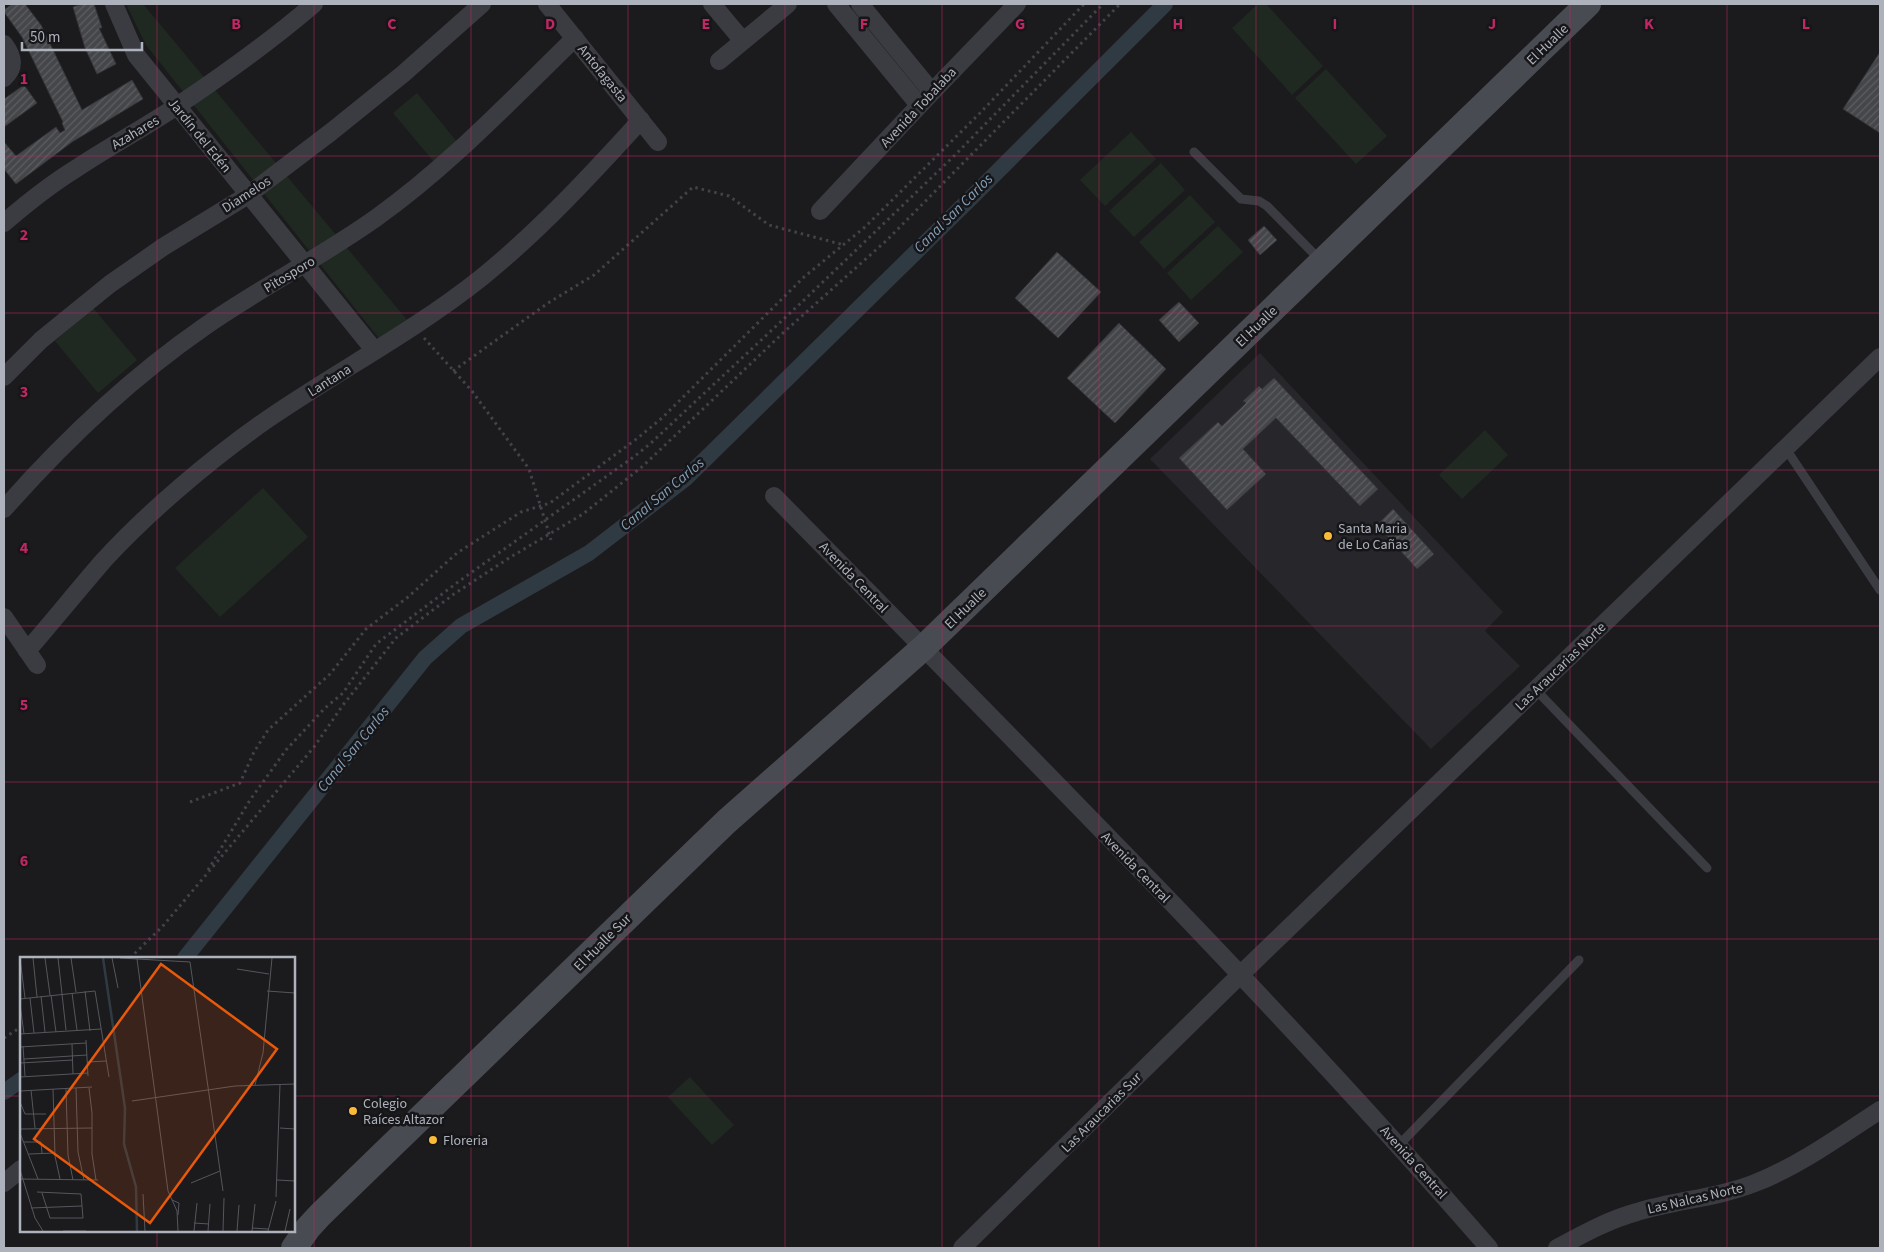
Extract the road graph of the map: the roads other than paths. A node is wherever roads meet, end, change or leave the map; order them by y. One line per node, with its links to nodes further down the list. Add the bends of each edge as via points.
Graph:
1 (114, 4): 18 (street, Jardín del Edén, via 136,55)
2 (314, 4): 18 (street, Azahares, via 265,44)
3 (482, 4): 22 (street, Diamelos, via 372,99)
4 (547, 4): 11 (street, Antofagasta)
5 (712, 4): 12 (street)
6 (788, 4): 12 (street)
7 (836, 4): 17 (street)
8 (860, 4): 16 (street)
9 (1017, 4): 16 (street, Avenida Tobalaba)
10 (1588, 4): 25 (street, El Hualle)
11 (575, 38): 19 (street, Antofagasta); 26 (street, Pitosporo, via 428,178 376,218)
12 (743, 41): 14 (street)
13 (4, 44): 15 (street, via 12,60 11,69)
14 (719, 61)
15 (4, 78)
16 (932, 92): 17 (street, Avenida Tobalaba)
17 (919, 105): 23 (street, Avenida Tobalaba)
18 (176, 107): 22 (street, Jardín del Edén); 24 (street, Azahares, via 76,168)
19 (641, 120): 20 (street, Antofagasta); 27 (street, Lantana, via 539,228 480,279)
20 (658, 142)
21 (1194, 152): 25 (lane, via 1241,199 1259,201 1267,206)
22 (248, 195): 26 (street, Jardín del Edén); 29 (street, Diamelos, via 182,234 123,275 63,322)
23 (820, 211)
24 (6, 217)
25 (1322, 262): 35 (street, El Hualle)
26 (306, 264): 27 (street, Jardín del Edén); 32 (street, Pitosporo, via 206,325 132,381 52,457)
27 (375, 351): 34 (street, Lantana, via 264,422 140,524 105,560 32,658)
28 (1880, 357): 30 (street, Las Araucarias Norte)
29 (4, 377)
30 (1786, 449): 33 (lane); 36 (street, Las Araucarias Norte)
31 (774, 496): 35 (street, Avenida Central)
32 (4, 510)
33 (1880, 590)
34 (4, 617)
35 (923, 648): 39 (street, Avenida Central); 44 (street, El Hualle Sur, via 660,884 320,1215)
36 (1536, 690): 37 (lane); 39 (street, Las Araucarias Norte)
37 (1708, 868)
38 (1579, 960): 41 (lane)
39 (1240, 975): 41 (street, Avenida Central); 45 (street, Las Araucarias Sur)
40 (1879, 1113): 47 (street, Las Nalcas Norte, via 1755,1183 1636,1212 1607,1222)
41 (1399, 1145): 46 (street, Avenida Central)
42 (20, 1170): 43 (street)
43 (4, 1183)
44 (294, 1248)
45 (962, 1248)
46 (1488, 1248)
47 (1557, 1248)

